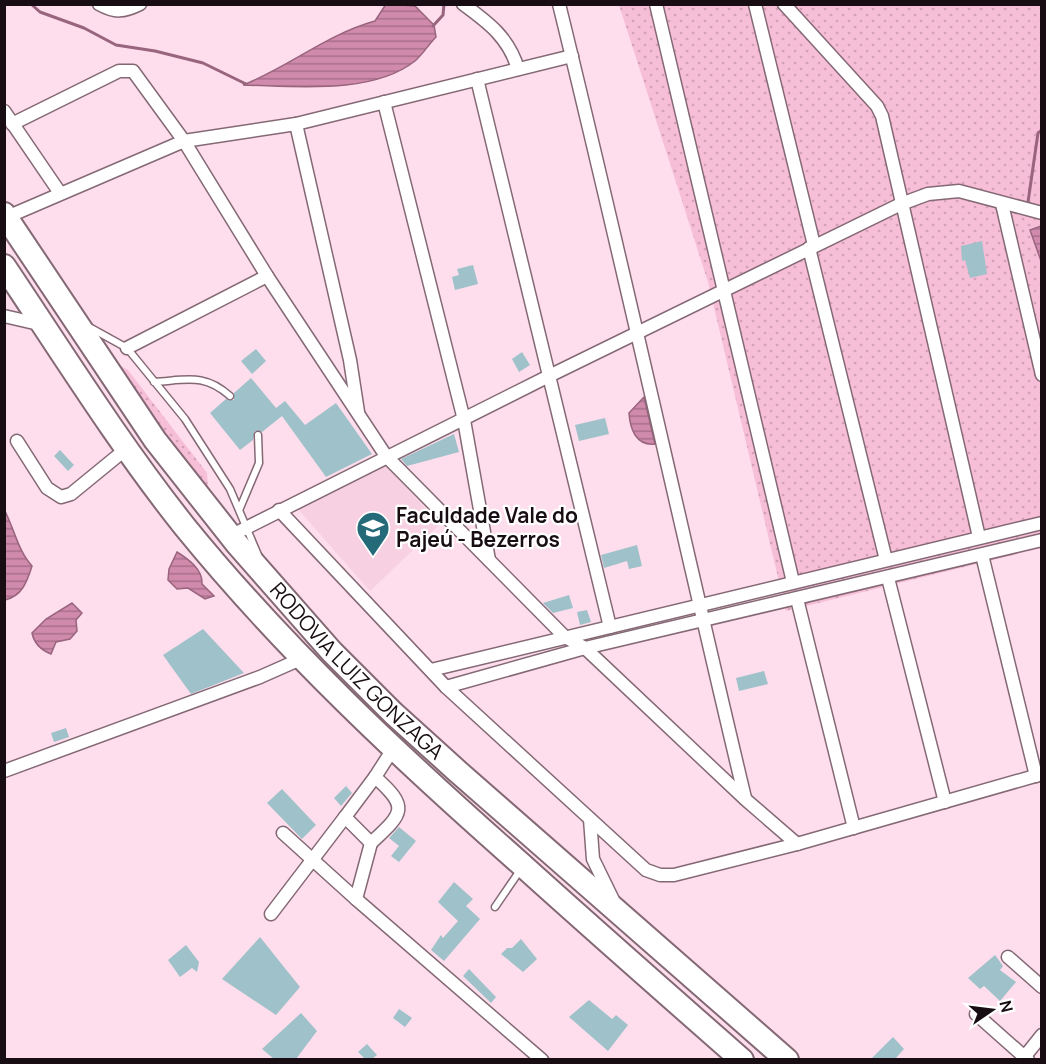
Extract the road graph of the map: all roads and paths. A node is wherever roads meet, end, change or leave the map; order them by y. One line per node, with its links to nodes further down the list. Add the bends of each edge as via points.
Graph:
1 (99, 4): 2 (street, via 116,12)
2 (140, 4)
3 (463, 4): 9 (street, via 506,41)
4 (559, 4): 8 (street)
5 (656, 4): 24 (street)
6 (754, 4): 21 (street)
7 (784, 4): 17 (street, via 877,106 887,133)
8 (572, 56): 9 (street); 28 (street)
9 (518, 69): 10 (street)
10 (477, 79): 11 (street); 31 (street)
11 (384, 102): 14 (street); 35 (street)
12 (4, 111): 13 (street)
13 (12, 124): 15 (street, via 125,69 133,71); 16 (street)
14 (296, 124): 15 (street); 34 (street, via 350,360)
15 (184, 141): 16 (street); 23 (street)
16 (60, 193): 20 (street)
17 (902, 204): 18 (street, via 928,194 959,191); 21 (street); 44 (street)
18 (1002, 204): 19 (street); 30 (street)
19 (1041, 213)
20 (6, 216): 26 (highway, RODOVIA LUIZ GONZAGA)
21 (812, 246): 24 (street); 48 (street)
22 (4, 266): 27 (highway, RODOVIA LUIZ GONZAGA)
23 (267, 276): 29 (street); 34 (street)
24 (724, 290): 28 (street); 50 (street)
25 (4, 316): 27 (street)
26 (74, 318): 29 (lane); 43 (highway, RODOVIA LUIZ GONZAGA, via 155,440)
27 (44, 325): 38 (highway, RODOVIA LUIZ GONZAGA)
28 (639, 333): 31 (street); 52 (street)
29 (127, 348): 32 (lane)
30 (1041, 375)
31 (549, 376): 35 (street); 54 (street)
32 (154, 381): 33 (lane, via 204,379 216,383); 40 (lane, via 185,419)
33 (230, 396)
34 (359, 416): 39 (street)
35 (464, 420): 39 (street); 47 (street)
36 (258, 435): 40 (lane, via 259,463)
37 (17, 441): 38 (street, via 47,488 61,497 71,494)
38 (126, 449): 57 (highway, RODOVIA LUIZ GONZAGA, via 215,562)
39 (386, 456): 41 (street); 47 (street)
40 (240, 508): 43 (lane)
41 (279, 510): 43 (street); 58 (street)
42 (1041, 523): 44 (street)
43 (239, 532): 76 (highway, RODOVIA LUIZ GONZAGA, via 270,583 393,713)
44 (979, 537): 48 (street)
45 (1041, 540): 46 (street)
46 (982, 555): 49 (street); 62 (street)
47 (489, 560): 55 (street)
48 (886, 560): 50 (street)
49 (888, 578): 51 (street); 65 (street)
50 (793, 582): 52 (street)
51 (797, 599): 53 (street); 68 (street)
52 (699, 605): 53 (street); 54 (street)
53 (703, 621): 56 (street); 64 (street)
54 (610, 627): 55 (street)
55 (565, 637): 56 (street); 58 (street)
56 (585, 648): 59 (street); 64 (street)
57 (303, 658): 60 (highway, RODOVIA LUIZ GONZAGA); 61 (street)
58 (431, 670): 59 (street)
59 (446, 687): 67 (street)
60 (393, 749): 63 (street); 73 (highway, RODOVIA LUIZ GONZAGA)
61 (4, 771)
62 (1039, 775): 65 (street)
63 (375, 777): 66 (street); 70 (street, via 396,795 399,806 391,824)
64 (745, 799): 71 (street)
65 (945, 802): 68 (street)
66 (345, 817): 70 (street); 72 (street)
67 (590, 819): 71 (street, via 646,870 660,875 674,875); 76 (street, via 593,859)
68 (854, 828): 71 (street)
69 (283, 833): 72 (street)
70 (371, 843): 74 (street)
71 (797, 844)
72 (312, 859): 74 (street); 77 (street)
73 (523, 866): 75 (lane); 83 (highway, RODOVIA LUIZ GONZAGA)
74 (356, 899): 82 (street)
75 (495, 907)
76 (619, 911): 84 (highway, RODOVIA LUIZ GONZAGA)
77 (271, 914)
78 (1008, 957): 79 (street)
79 (1041, 987)
80 (976, 1014): 85 (street)
81 (1041, 1035): 85 (street)
82 (542, 1059)
83 (742, 1059)
84 (787, 1059)
85 (1025, 1059)

